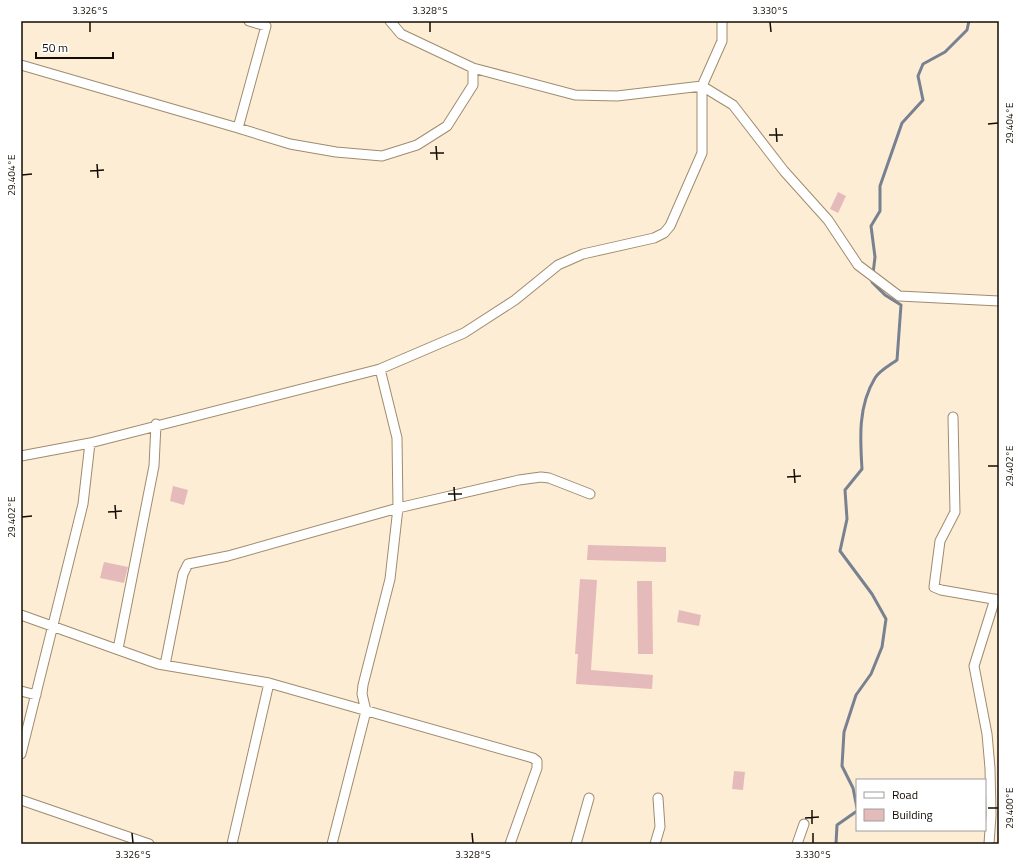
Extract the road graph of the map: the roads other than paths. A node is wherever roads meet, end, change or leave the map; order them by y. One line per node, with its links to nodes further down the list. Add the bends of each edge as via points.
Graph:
1 (249, 21): 4 (street)
2 (390, 21): 6 (street, via 401,34)
3 (722, 21): 7 (street, via 720,47)
4 (266, 23): 8 (street)
5 (21, 65): 8 (street)
6 (473, 68): 7 (street, via 575,95 617,96); 8 (street, via 473,85 447,126 417,145 382,156 290,144)
7 (702, 86): 9 (street, via 733,105 784,171 828,220 858,265 899,296); 10 (street, via 702,153 670,226 664,233 654,238 583,254 558,265 514,300 464,333)
8 (238, 128)
9 (999, 301)
10 (380, 368): 12 (street); 16 (street, via 397,438)
11 (953, 417): 17 (street, via 955,512 940,541 934,587)
12 (156, 424): 13 (street); 20 (street, via 154,466)
13 (90, 443): 14 (street); 19 (street, via 83,504)
14 (21, 456)
15 (590, 494): 16 (street, via 549,478 530,478)
16 (398, 508): 21 (street, via 248,551 188,564 183,574); 25 (street, via 390,579 363,685 362,694)
17 (997, 599): 38 (street, via 974,666 987,734 990,768)
18 (21, 615): 19 (street)
19 (54, 625): 20 (street); 24 (street)
20 (118, 649): 21 (street)
21 (165, 665): 22 (street)
22 (269, 683): 25 (street); 32 (street)
23 (21, 691): 24 (street)
24 (36, 695): 26 (street)
25 (366, 711): 33 (street); 34 (street, via 537,761 538,768)
26 (21, 754)
27 (589, 798): 35 (street)
28 (658, 798): 36 (street, via 660,827)
29 (21, 800): 31 (street)
30 (804, 824): 37 (street)
31 (149, 844)
32 (232, 844)
33 (332, 844)
34 (510, 844)
35 (576, 844)
36 (655, 844)
37 (797, 844)
38 (989, 844)

